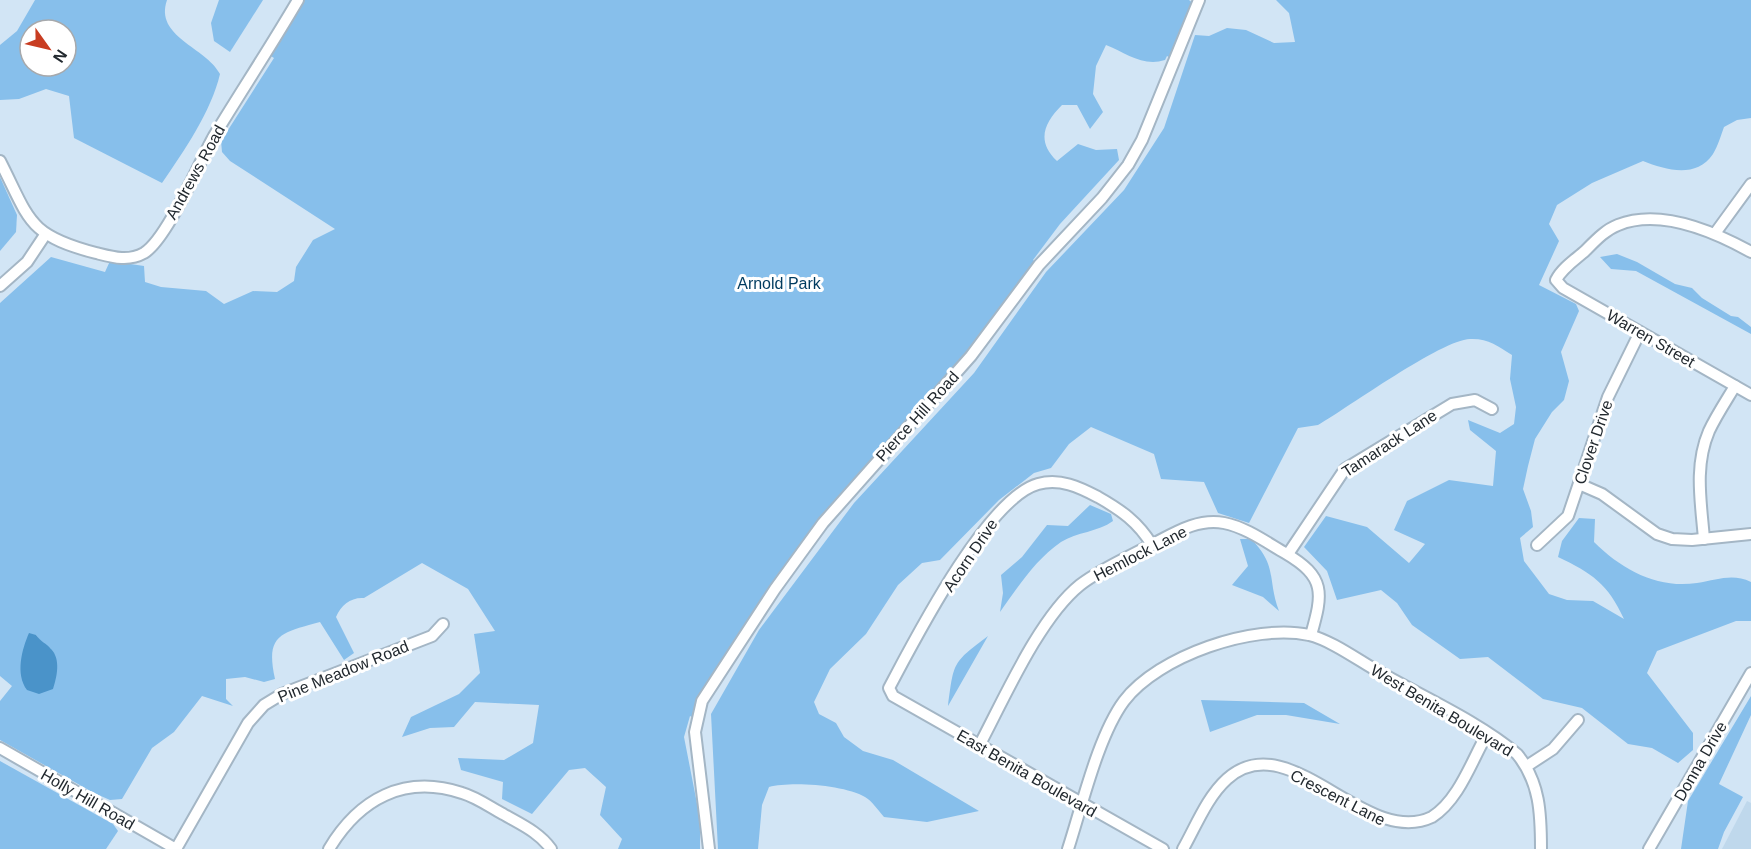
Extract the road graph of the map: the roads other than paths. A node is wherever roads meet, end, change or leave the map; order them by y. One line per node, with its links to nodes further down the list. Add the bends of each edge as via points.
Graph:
1 (298, 0): 6 (street, Andrews Road, via 154,244 143,254 118,259 62,244)
2 (1199, 0): 32 (street, Pierce Hill Road, via 1128,165 1039,265 971,356 823,523 702,701 695,732)
3 (0, 161): 6 (street, via 30,220)
4 (1751, 183): 5 (street)
5 (1716, 232): 7 (street); 9 (street, Warren Street, via 1651,219 1634,220 1604,233 1557,277 1556,283 1563,288)
6 (45, 234): 8 (street, via 27,262)
7 (1751, 252)
8 (0, 286)
9 (1640, 332): 10 (street, Warren Street); 13 (street, Clover Drive, via 1608,397)
10 (1735, 386): 11 (street, Warren Street); 15 (street, via 1709,430 1702,451 1699,474)
11 (1751, 395)
12 (1492, 409): 18 (street, Tamarack Lane, via 1475,400 1452,404 1345,469)
13 (1579, 484): 15 (street, via 1613,500 1657,534 1672,539); 17 (street, Clover Drive, via 1568,516)
14 (1751, 534): 15 (street)
15 (1704, 539)
16 (1152, 545): 18 (street, Hemlock Lane, via 1185,528 1212,522 1249,532); 22 (street, Acorn Drive, via 1132,518 1080,487 1054,482 1028,488 993,519 964,558 889,688); 25 (street, Hemlock Lane, via 1079,586 1053,615)
17 (1538, 545)
18 (1288, 554): 20 (street, Hemlock Lane, via 1307,567 1317,583 1318,608)
19 (443, 624): 29 (street, Pine Meadow Road, via 432,636 282,694 264,705 248,723)
20 (1311, 636): 24 (street, West Benita Boulevard); 28 (street, via 1292,632 1269,634 1221,644 1191,652 1149,676 1127,698 1112,721)
21 (1751, 673): 37 (street, Donna Drive)
22 (893, 696): 25 (street, East Benita Boulevard)
23 (1578, 720): 27 (street, via 1553,749)
24 (1487, 734): 27 (street, West Benita Boulevard, via 1507,745); 35 (street, Crescent Lane, via 1446,804 1422,822 1387,824 1282,769 1248,769 1227,778 1216,791)
25 (979, 746): 28 (street, East Benita Boulevard)
26 (0, 748): 29 (street, Holly Hill Road)
27 (1527, 766): 36 (street, West Benita Boulevard, via 1537,787)
28 (1082, 805): 33 (street); 34 (street, East Benita Boulevard)
29 (176, 849)
30 (329, 849): 31 (street, via 349,822 375,799 426,786 464,794 539,835)
31 (551, 849)
32 (709, 849)
33 (1068, 849)
34 (1163, 849)
35 (1183, 849)
36 (1541, 849)
37 (1650, 849)

